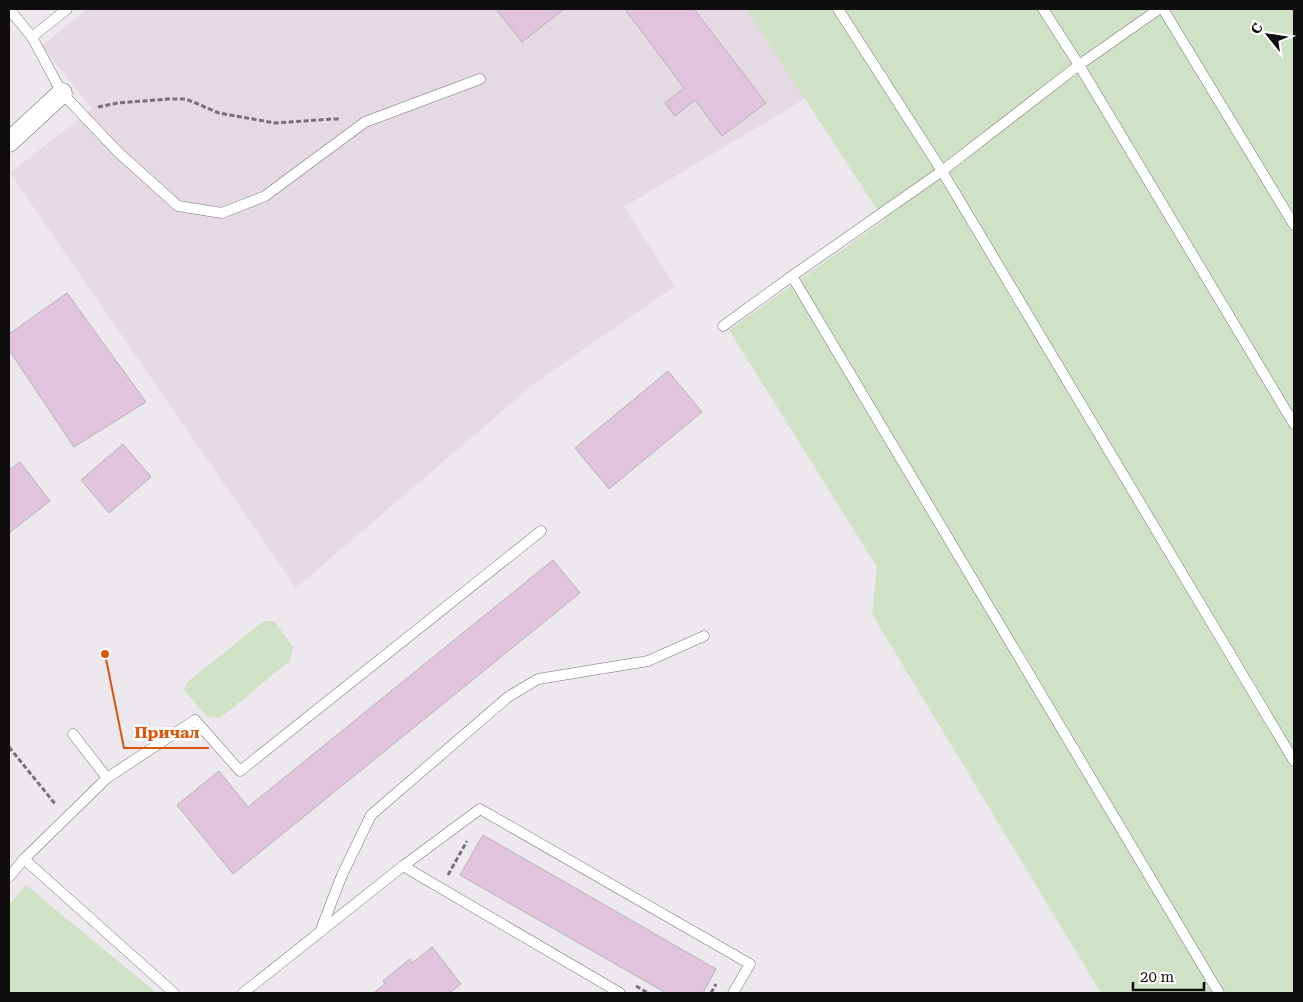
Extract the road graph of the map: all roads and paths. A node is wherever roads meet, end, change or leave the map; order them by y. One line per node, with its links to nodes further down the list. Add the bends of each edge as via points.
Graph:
1 (9, 9): 7 (lane)
2 (67, 9): 7 (lane)
3 (838, 9): 14 (lane)
4 (1043, 9): 8 (lane)
5 (1159, 9): 8 (lane)
6 (1163, 9): 15 (lane)
7 (32, 37): 10 (lane)
8 (1079, 65): 14 (lane); 18 (lane)
9 (480, 79): 12 (lane)
10 (62, 92): 11 (lane); 13 (street)
11 (80, 111): 12 (path, via 117,103 186,99 218,114 275,123 332,119); 12 (lane, via 118,152 178,206 222,213 265,196)
12 (365, 122)
13 (9, 142)
14 (942, 171): 16 (lane); 23 (lane)
15 (1294, 225)
16 (792, 276): 17 (lane); 34 (lane)
17 (723, 326)
18 (1294, 424)
19 (542, 531): 24 (lane, via 240,771 195,720)
20 (704, 636): 29 (lane, via 648,661 538,679 508,697 371,815)
21 (73, 734): 24 (lane)
22 (9, 747): 25 (path)
23 (1294, 761)
24 (107, 778): 25 (lane)
25 (66, 818): 26 (lane)
26 (24, 859): 28 (lane); 30 (lane)
27 (403, 866): 29 (lane); 32 (lane); 33 (lane, via 480,809 750,964)
28 (9, 876)
29 (319, 933): 31 (lane)
30 (174, 993)
31 (243, 993)
32 (620, 993)
33 (732, 993)
34 (1219, 993)

